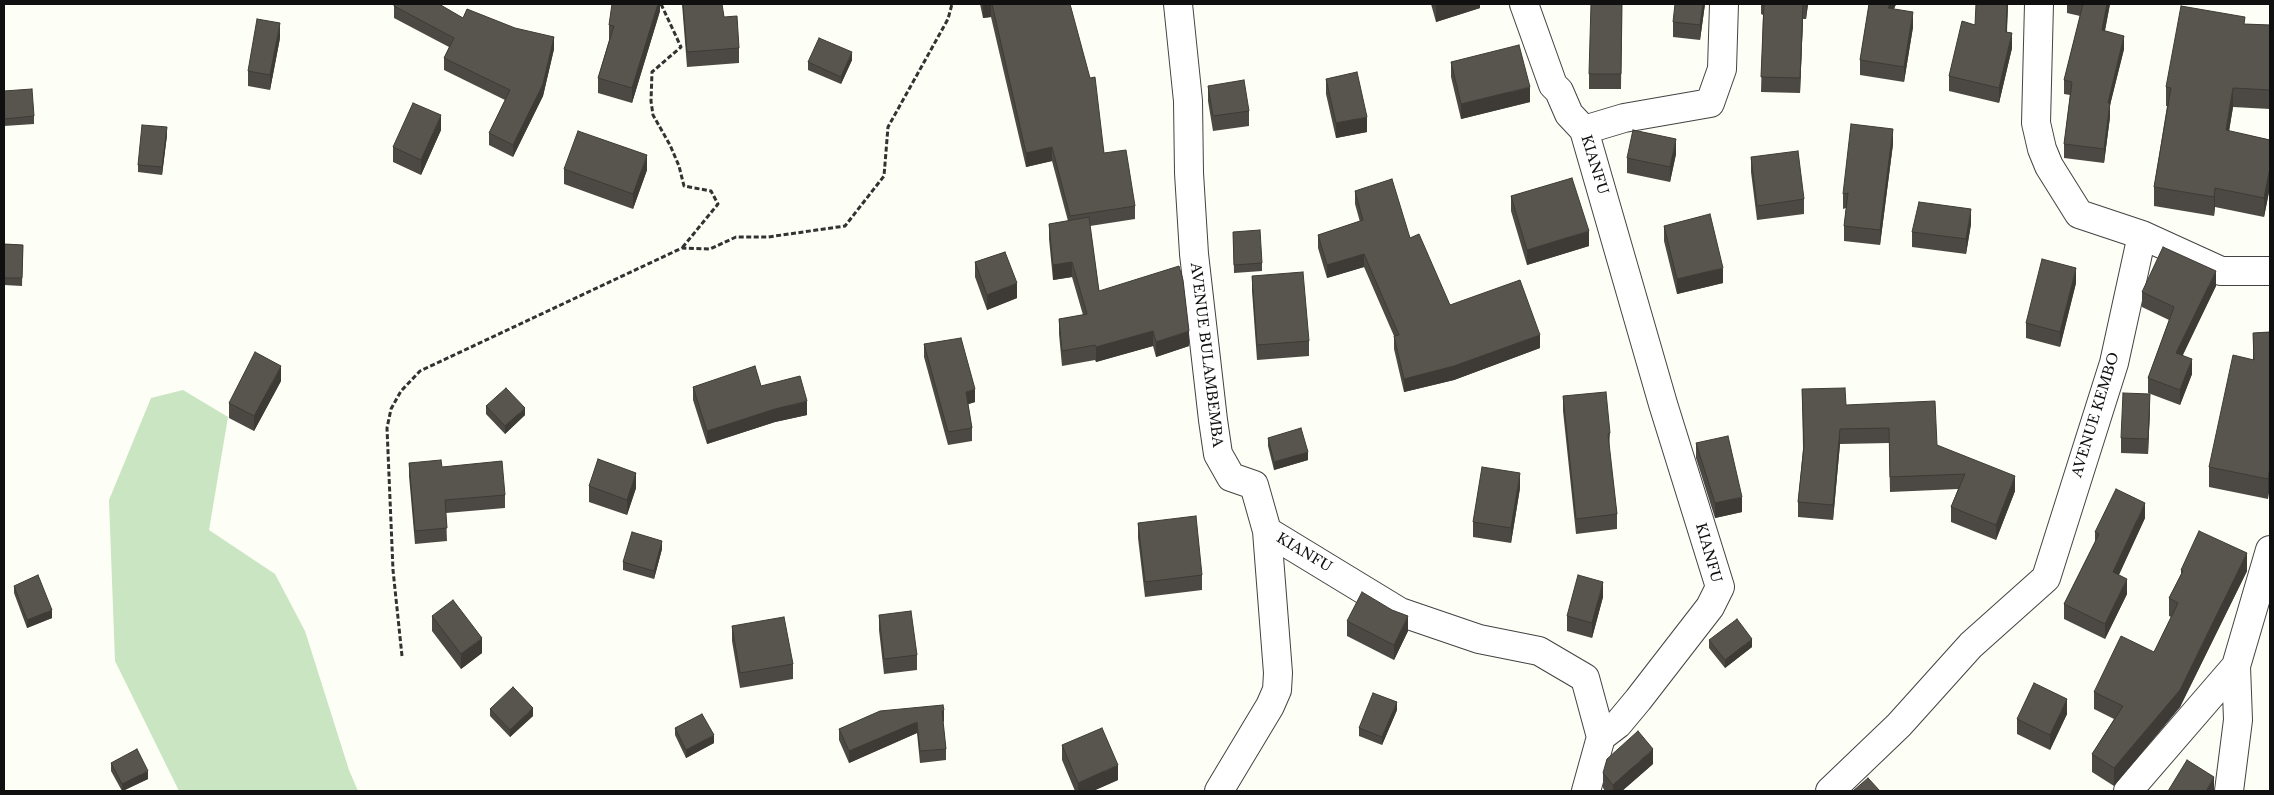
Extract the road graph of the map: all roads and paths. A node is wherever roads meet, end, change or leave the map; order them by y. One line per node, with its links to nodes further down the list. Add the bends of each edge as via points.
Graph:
1 (661, 4): 9 (path, via 682,47 652,72 653,115 670,145 684,186 711,191 718,204)
2 (952, 4): 9 (path, via 948,19 888,127 884,176 845,226 768,237 736,237 710,249)
3 (1178, 4): 11 (street, AVENUE BULAMBEMBA, via 1188,101 1194,254 1218,454 1231,477 1254,485)
4 (1524, 4): 7 (street, KIANFU, via 1553,85 1569,114)
5 (1724, 4): 7 (street, via 1722,69 1710,103 1624,118)
6 (2039, 4): 8 (street, via 2036,123 2049,166 2079,214)
7 (1584, 130): 15 (street, KIANFU, via 1720,587 1710,607 1638,700 1618,724)
8 (2142, 235): 10 (street, via 2222,271); 18 (street, AVENUE KEMBO, via 2114,363 2046,578 1971,644 1899,725)
9 (682, 248): 13 (path, via 420,371 401,391 387,428 393,570)
10 (2270, 270)
11 (1267, 531): 15 (street, KIANFU, via 1400,612 1480,639 1539,652 1585,678); 16 (street, AVENUE BULAMBEMBA, via 1277,690)
12 (2270, 550): 14 (street)
13 (402, 656)
14 (2236, 666): 19 (street); 20 (street, via 2238,720)
15 (1601, 737): 17 (street)
16 (1219, 791)
17 (1586, 791)
18 (1830, 791)
19 (2128, 791)
20 (2229, 791)

